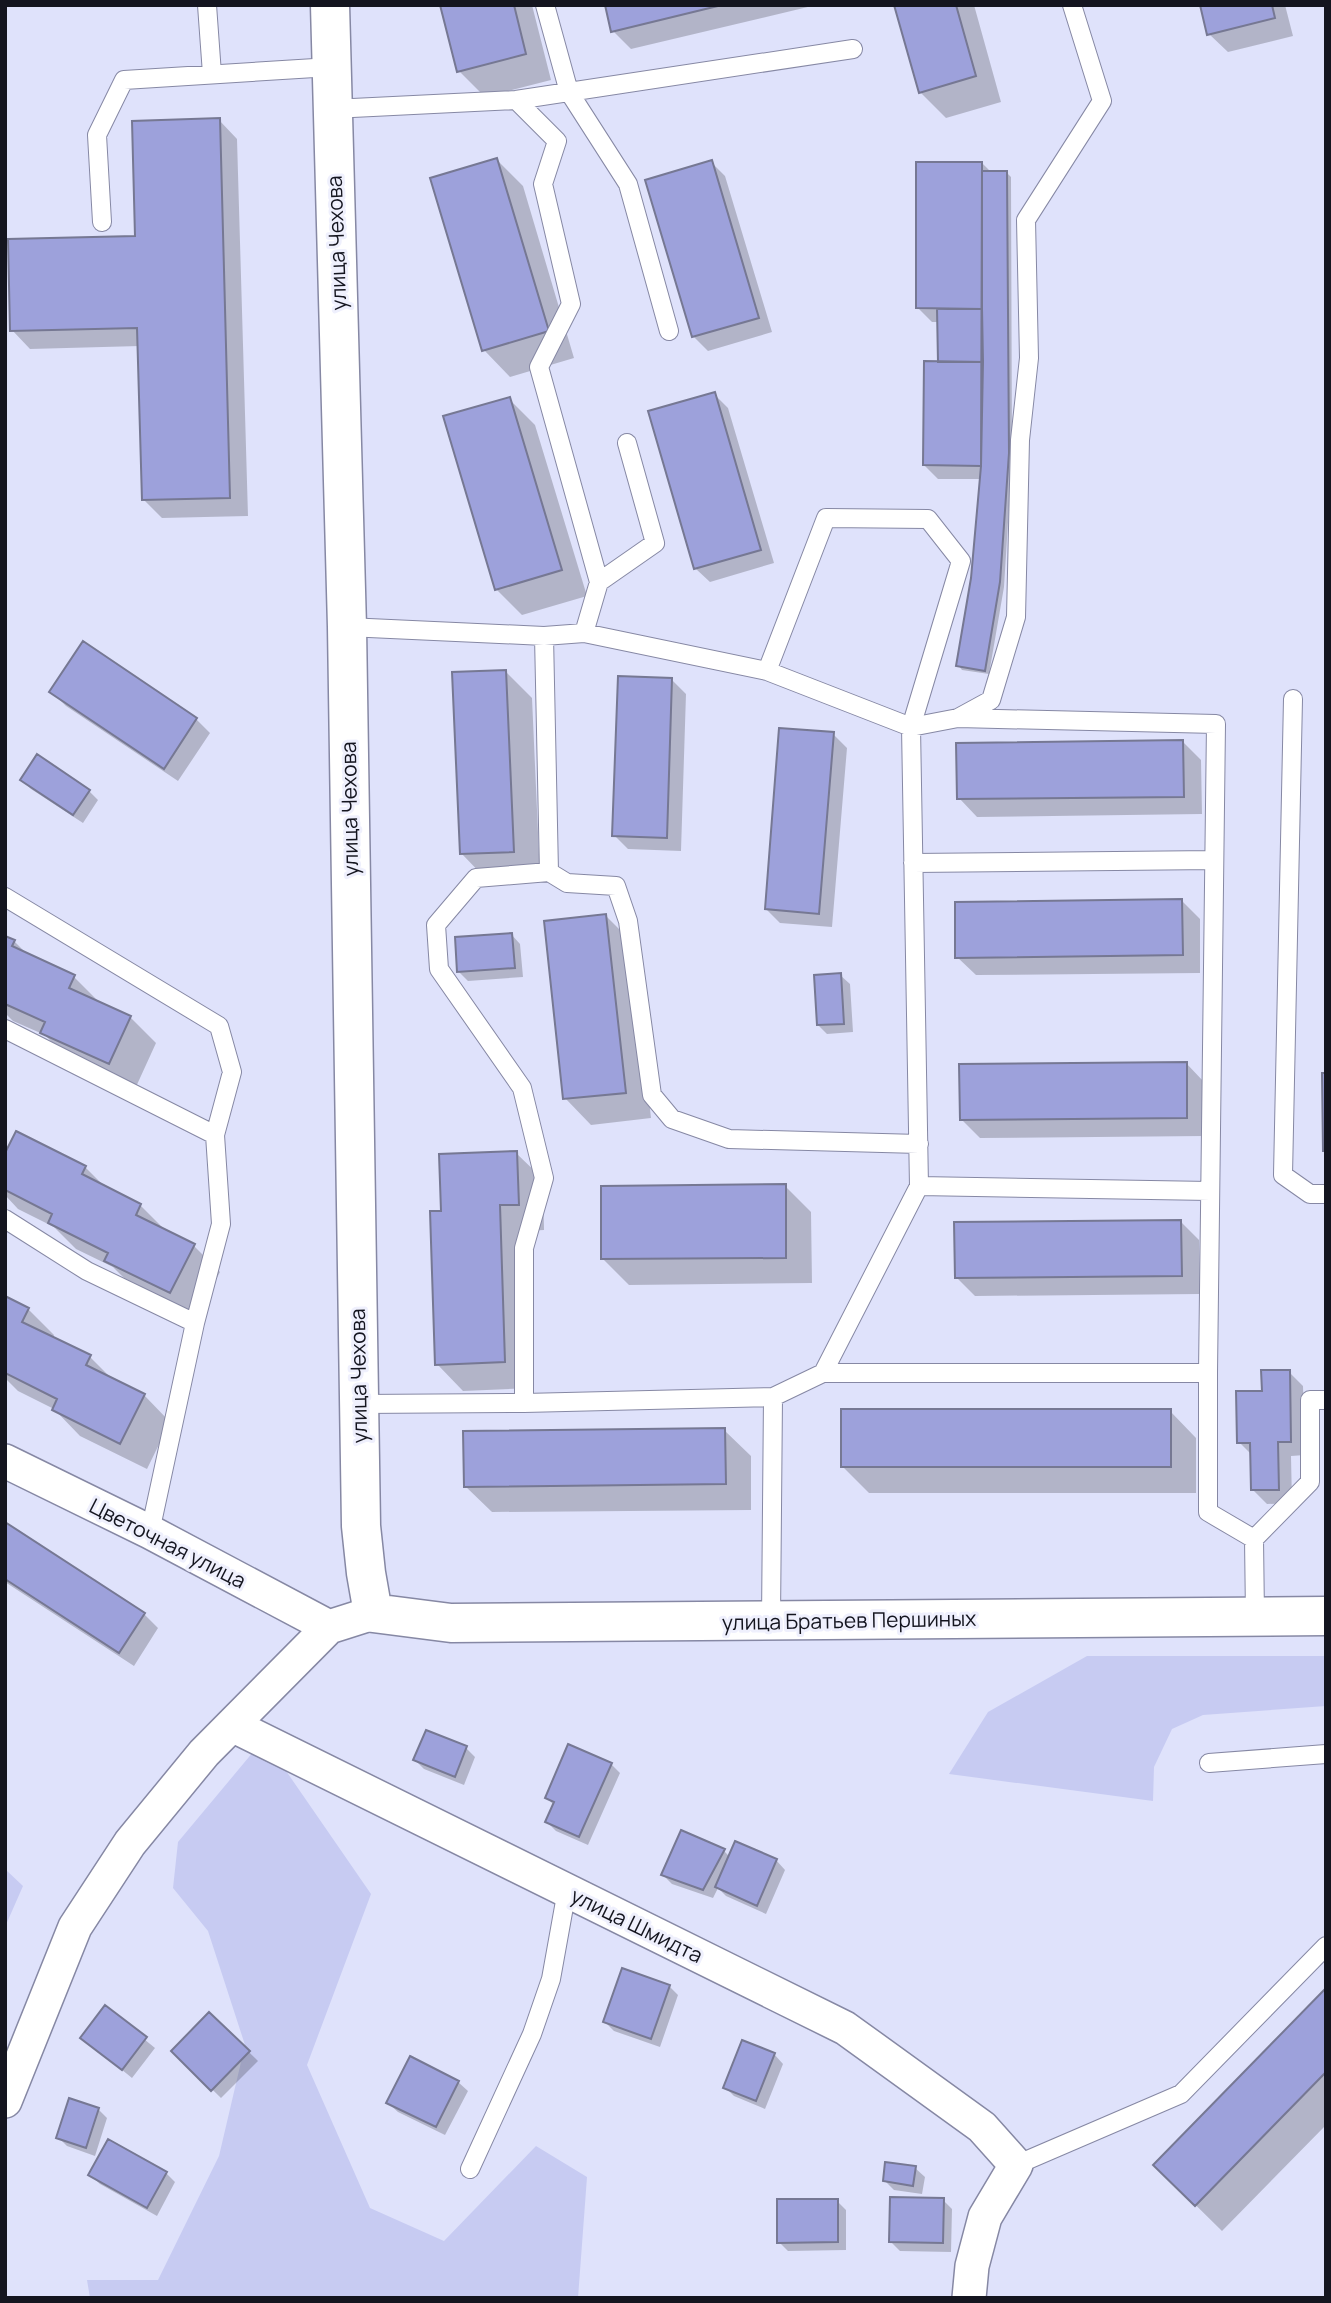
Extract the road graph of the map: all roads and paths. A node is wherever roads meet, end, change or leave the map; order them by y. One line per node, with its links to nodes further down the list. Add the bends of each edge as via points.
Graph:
1 (207, 5): 7 (lane)
2 (330, 5): 6 (street, улица Чехова)
3 (545, 5): 8 (lane)
4 (1072, 5): 20 (lane, via 1102,101 1027,220 1029,358 1020,440 1016,617 991,699)
5 (853, 49): 8 (lane)
6 (331, 67): 7 (lane); 10 (street, улица Чехова)
7 (212, 75): 11 (lane, via 124,80 97,135)
8 (569, 92): 9 (lane); 12 (lane, via 628,184)
9 (516, 100): 10 (lane); 14 (lane, via 557,141 543,184 571,304 539,367)
10 (332, 109): 15 (street, улица Чехова)
11 (102, 222)
12 (669, 331)
13 (627, 443): 14 (lane, via 655,542)
14 (599, 582): 16 (lane)
15 (347, 627): 17 (lane); 39 (street, улица Чехова)
16 (584, 633): 17 (lane); 18 (lane)
17 (544, 636): 24 (lane)
18 (767, 671): 21 (lane); 21 (lane, via 825,518 928,519 961,561)
19 (1293, 699): 31 (lane, via 1283,1175 1310,1194)
20 (958, 718): 21 (lane); 22 (lane, via 1216,723)
21 (911, 727): 23 (lane)
22 (1214, 860): 23 (lane); 30 (lane)
23 (913, 863): 28 (lane)
24 (549, 872): 28 (lane, via 567,883 616,886 628,921 652,1095 672,1118 729,1139); 38 (lane, via 476,878 436,925 439,969 522,1088 544,1178 524,1248)
25 (5, 897): 27 (lane, via 219,1026 232,1072)
26 (5, 1029): 27 (lane)
27 (215, 1135): 33 (lane, via 221,1224)
28 (919, 1144): 29 (lane)
29 (919, 1186): 30 (lane); 34 (lane)
30 (1210, 1191): 35 (lane)
31 (1326, 1194)
32 (5, 1219): 33 (lane, via 87,1271)
33 (195, 1323): 41 (lane)
34 (823, 1373): 35 (lane); 36 (lane)
35 (1208, 1373): 42 (lane, via 1208,1512)
36 (773, 1397): 38 (lane); 46 (lane)
37 (1326, 1400): 42 (lane, via 1310,1400 1310,1482)
38 (524, 1403): 39 (lane)
39 (359, 1404): 43 (street, улица Чехова, via 361,1526)
40 (5, 1461): 41 (street, Цветочная улица)
41 (150, 1532): 47 (street, Цветочная улица)
42 (1254, 1538): 44 (lane)
43 (373, 1613): 46 (street, улица Братьев Першиных, via 451,1623); 47 (street)
44 (1255, 1616): 45 (street, улица Братьев Першиных); 46 (street, улица Братьев Першиных)
45 (1326, 1616)
46 (771, 1620)
47 (329, 1627): 48 (street)
48 (232, 1725): 51 (street, улица Шмидта); 53 (street, via 130,1843 75,1927)
49 (1326, 1754): 50 (lane)
50 (1209, 1763)
51 (567, 1890): 54 (street, улица Шмидта, via 845,2028 982,2127); 55 (lane, via 551,1979 532,2034)
52 (1326, 1946): 54 (lane, via 1181,2094)
53 (5, 2101)
54 (1016, 2165): 56 (street, via 985,2217)
55 (470, 2169)
56 (969, 2298)

